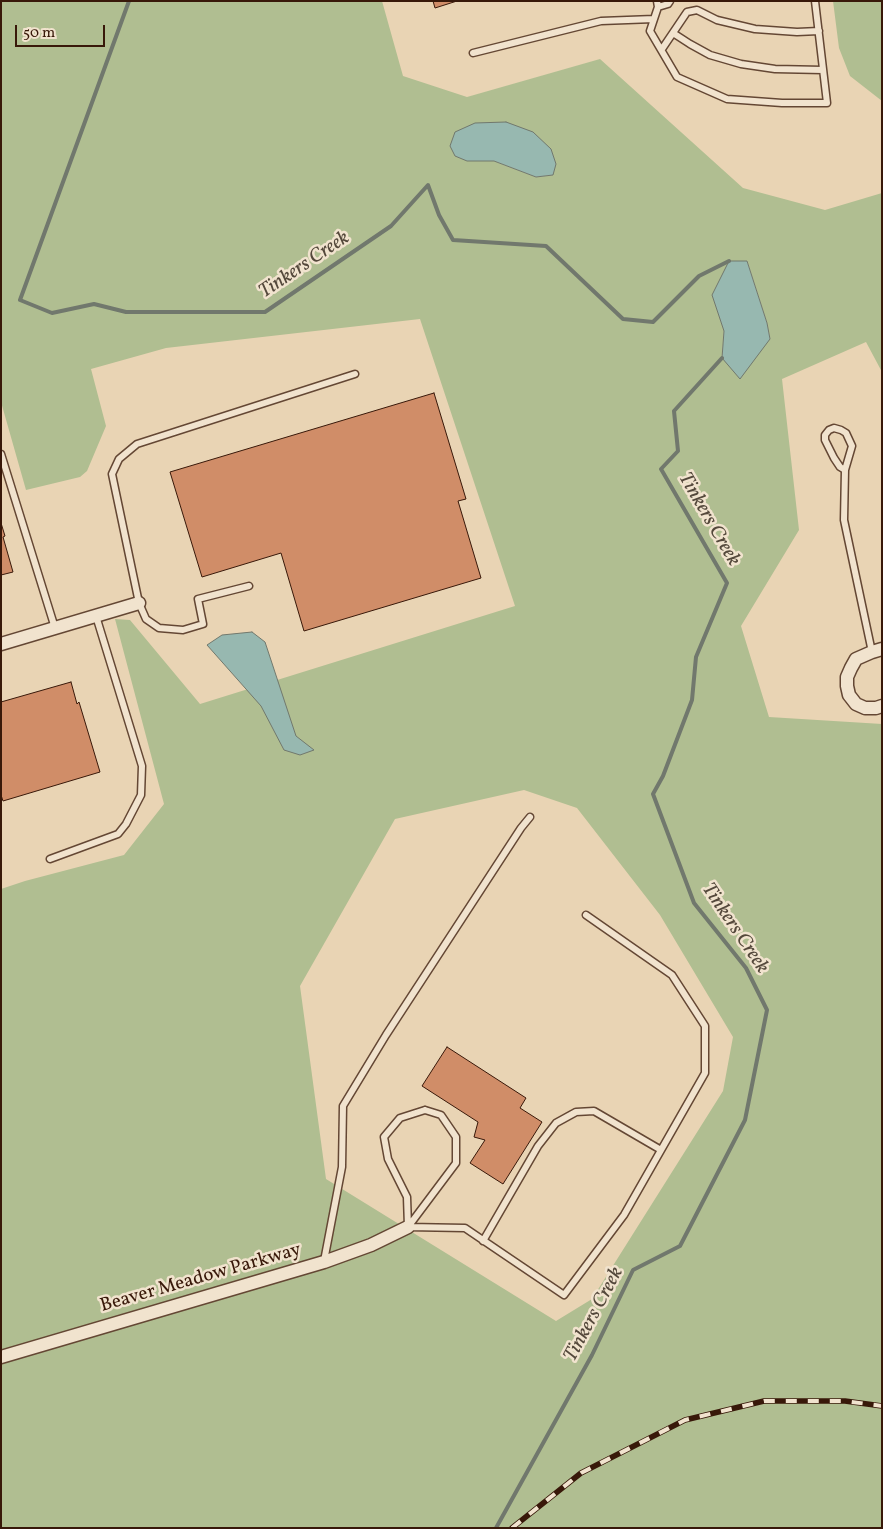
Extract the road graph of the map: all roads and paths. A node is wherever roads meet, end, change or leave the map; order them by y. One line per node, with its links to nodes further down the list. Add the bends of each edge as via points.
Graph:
1 (670, 1): 3 (lane)
2 (815, 1): 5 (lane)
3 (657, 4): 4 (lane)
4 (654, 20): 7 (lane, via 650,31); 8 (lane, via 602,21)
5 (819, 31): 6 (lane, via 755,29 717,20 697,10 687,12); 9 (lane)
6 (673, 33): 7 (lane); 9 (lane, via 710,55 741,64 775,69)
7 (662, 49): 9 (lane, via 677,77 727,99 827,103)
8 (473, 54)
9 (823, 70)
10 (355, 374): 14 (lane, via 137,444 120,459 112,474)
11 (1, 454): 16 (lane)
12 (845, 470): 12 (lane, via 852,446 850,439 841,430 828,430 825,440); 18 (lane, via 844,520)
13 (249, 586): 14 (lane, via 198,599 203,624 183,630 159,628 146,619)
14 (139, 603): 15 (street)
15 (96, 616): 16 (street); 21 (lane, via 142,766 141,795 118,834)
16 (55, 628): 17 (street)
17 (1, 644)
18 (877, 650): 19 (street, via 856,659 847,677 847,686 856,704 865,708)
19 (882, 706)
20 (530, 817): 26 (lane, via 343,1106 342,1167)
21 (50, 859)
22 (586, 915): 23 (lane, via 672,976 705,1026 705,1073)
23 (661, 1150): 25 (lane, via 594,1111 576,1112 556,1123 538,1146); 25 (lane, via 624,1215 564,1295)
24 (408, 1227): 24 (lane, via 456,1163 456,1137 441,1115 425,1110 400,1118 384,1137 388,1159 407,1197); 25 (lane, via 465,1228); 26 (street, Beaver Meadow Parkway)
25 (483, 1241)
26 (324, 1262): 27 (street, Beaver Meadow Parkway)
27 (1, 1357)

